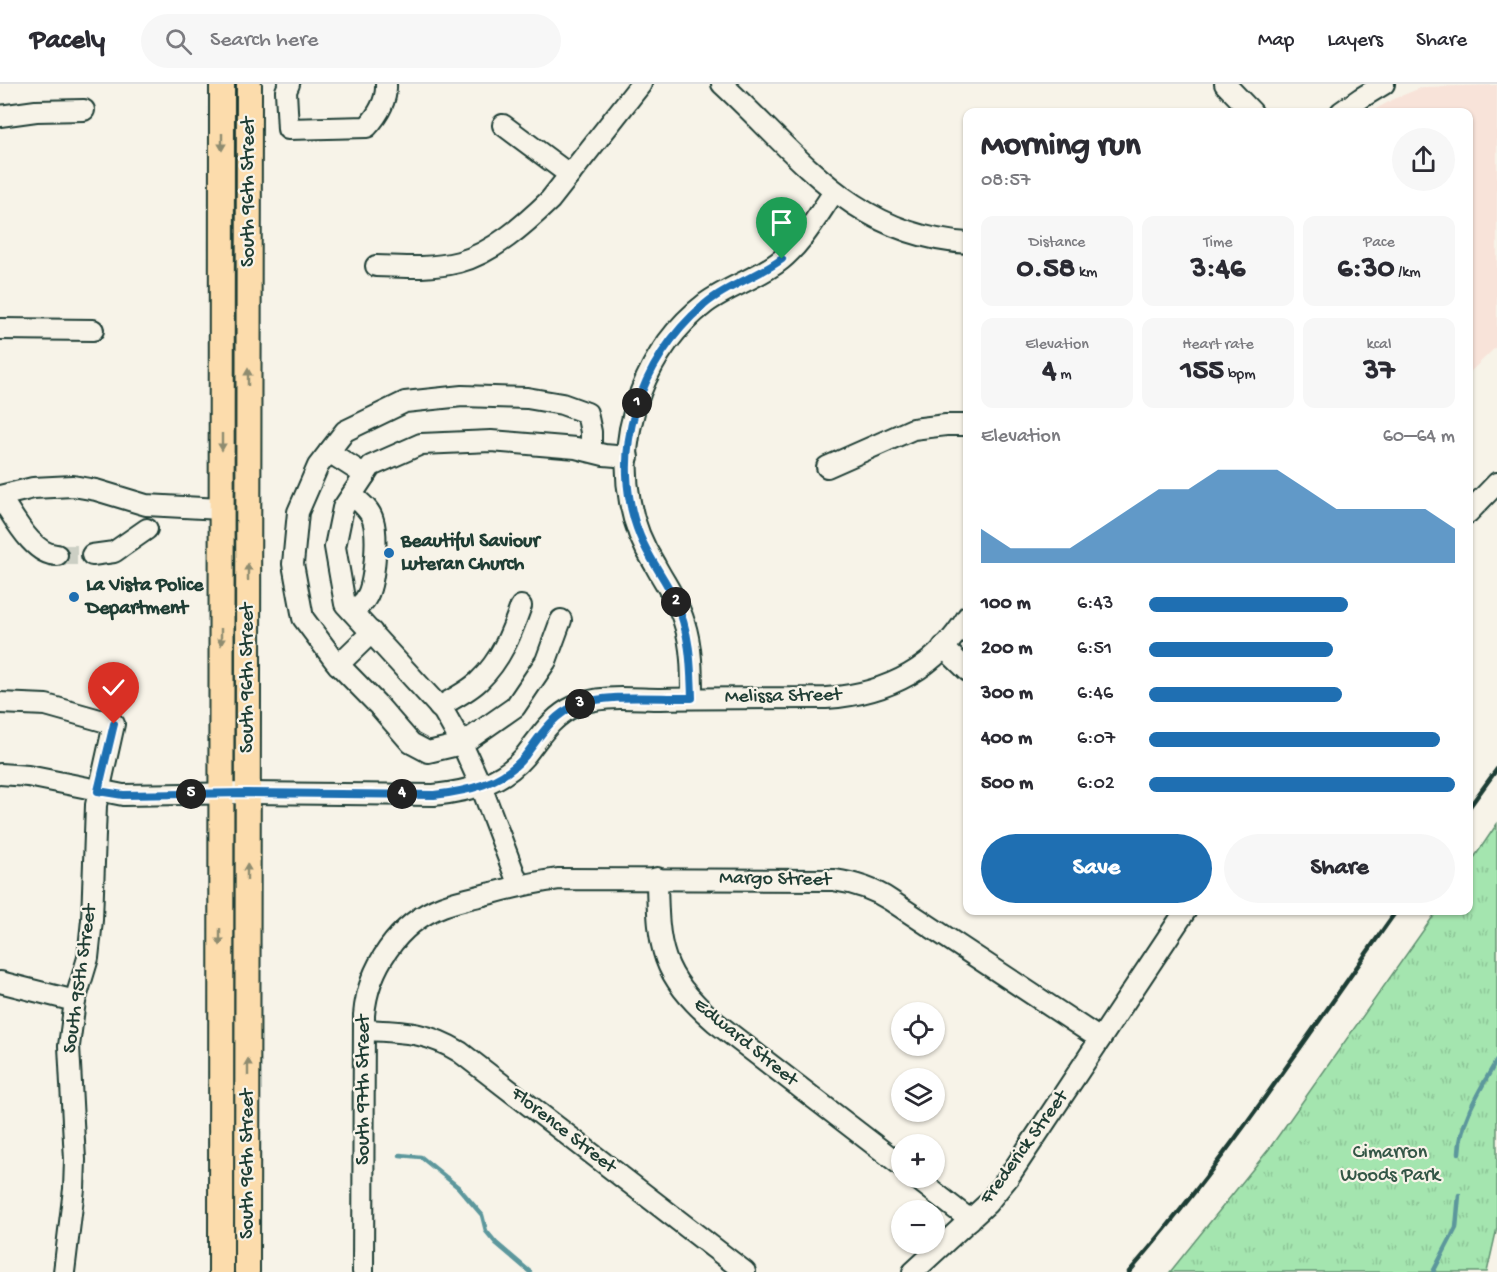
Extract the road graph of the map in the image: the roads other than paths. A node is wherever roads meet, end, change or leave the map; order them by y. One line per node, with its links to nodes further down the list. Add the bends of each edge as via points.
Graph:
1 (222, 84): 30 (main road, South 96th Street, one-way to 30)
2 (249, 84): 49 (main road, South 96th Street, one-way to 2)
3 (289, 84): 4 (street, via 288,129 367,127 379,115)
4 (386, 84)
5 (641, 84): 14 (street)
6 (1225, 84): 9 (street)
7 (1384, 84): 10 (street)
8 (729, 86): 15 (street)
9 (1248, 108)
10 (1347, 108)
11 (84, 110): 12 (street)
12 (0, 116)
13 (503, 125): 14 (street)
14 (570, 176): 17 (street, via 533,217 475,255 436,265)
15 (834, 192): 16 (street, via 902,229); 23 (street, via 782,259 704,304 667,345 634,410)
16 (963, 242)
17 (376, 266)
18 (0, 329): 19 (street)
19 (93, 330)
20 (963, 425): 24 (street, via 913,429)
21 (329, 452): 22 (street, via 345,431 405,402 462,396 527,398 587,413); 25 (street); 40 (street, via 318,466 298,512 292,564 303,618)
22 (591, 452): 23 (street); 25 (street, via 491,441 421,444 371,466)
23 (628, 457): 42 (street, via 627,481 634,520 684,621 689,640)
24 (827, 466)
25 (365, 475): 27 (street)
26 (1497, 483): 29 (street)
27 (352, 495): 35 (street, via 343,508 335,547 345,604); 35 (street, via 366,507 375,537 374,579 365,601)
28 (0, 497): 30 (street, via 33,488 73,486 146,505); 32 (street, via 33,544)
29 (1473, 508)
30 (221, 509): 50 (main road, South 96th Street, one-way to 50)
31 (147, 529): 33 (street, via 114,552)
32 (57, 555)
33 (92, 555)
34 (521, 606): 44 (street, via 507,643 493,665 478,682)
35 (352, 611): 38 (street)
36 (561, 620): 45 (street, via 546,661 515,707)
37 (963, 622): 39 (street, Melissa Street)
38 (372, 632): 40 (street); 44 (street)
39 (943, 647): 41 (street); 42 (street, Melissa Street, via 909,675 852,696)
40 (338, 665): 45 (street, via 411,743 428,752)
41 (963, 666)
42 (692, 698): 47 (street, Melissa Street, via 613,699 577,705 545,728 512,769)
43 (0, 703): 48 (street, South 95th Street, via 56,706 114,724)
44 (439, 707): 45 (street)
45 (462, 744): 47 (street)
46 (0, 774): 48 (street, Melissa Street)
47 (481, 786): 49 (street, Melissa Street, via 434,795); 52 (street)
48 (98, 791): 50 (street, Melissa Street, via 123,795); 56 (street, South 95th Street, via 88,958)
49 (247, 793): 50 (street, Melissa Street); 64 (main road, South 96th Street, one-way to 49)
50 (220, 794): 63 (main road, South 96th Street, one-way to 63)
51 (657, 878): 52 (street, Margo Street, via 559,879); 58 (street, Margo Street, via 834,880 865,886); 59 (street, Edward Street, via 661,945 669,967 688,996 715,1022)
52 (519, 886): 54 (street, Margo Street, via 442,906)
53 (1183, 915): 58 (street, Frederick Street)
54 (413, 924): 57 (street, South 97th Street, via 390,946 375,970 365,1002)
55 (0, 982): 56 (street)
56 (75, 1001): 62 (street, South 95th Street, via 69,1046 74,1190)
57 (364, 1030): 65 (street, South 97th Street); 66 (street, Florence Street, via 422,1034 460,1052)
58 (1100, 1039): 61 (street, Frederick Street, via 1008,1178)
59 (891, 1158)
60 (929, 1188): 61 (street)
61 (970, 1220): 67 (street, Frederick Street)
62 (64, 1272)
63 (221, 1272)
64 (247, 1272)
65 (363, 1272)
66 (745, 1272)
67 (913, 1272)

